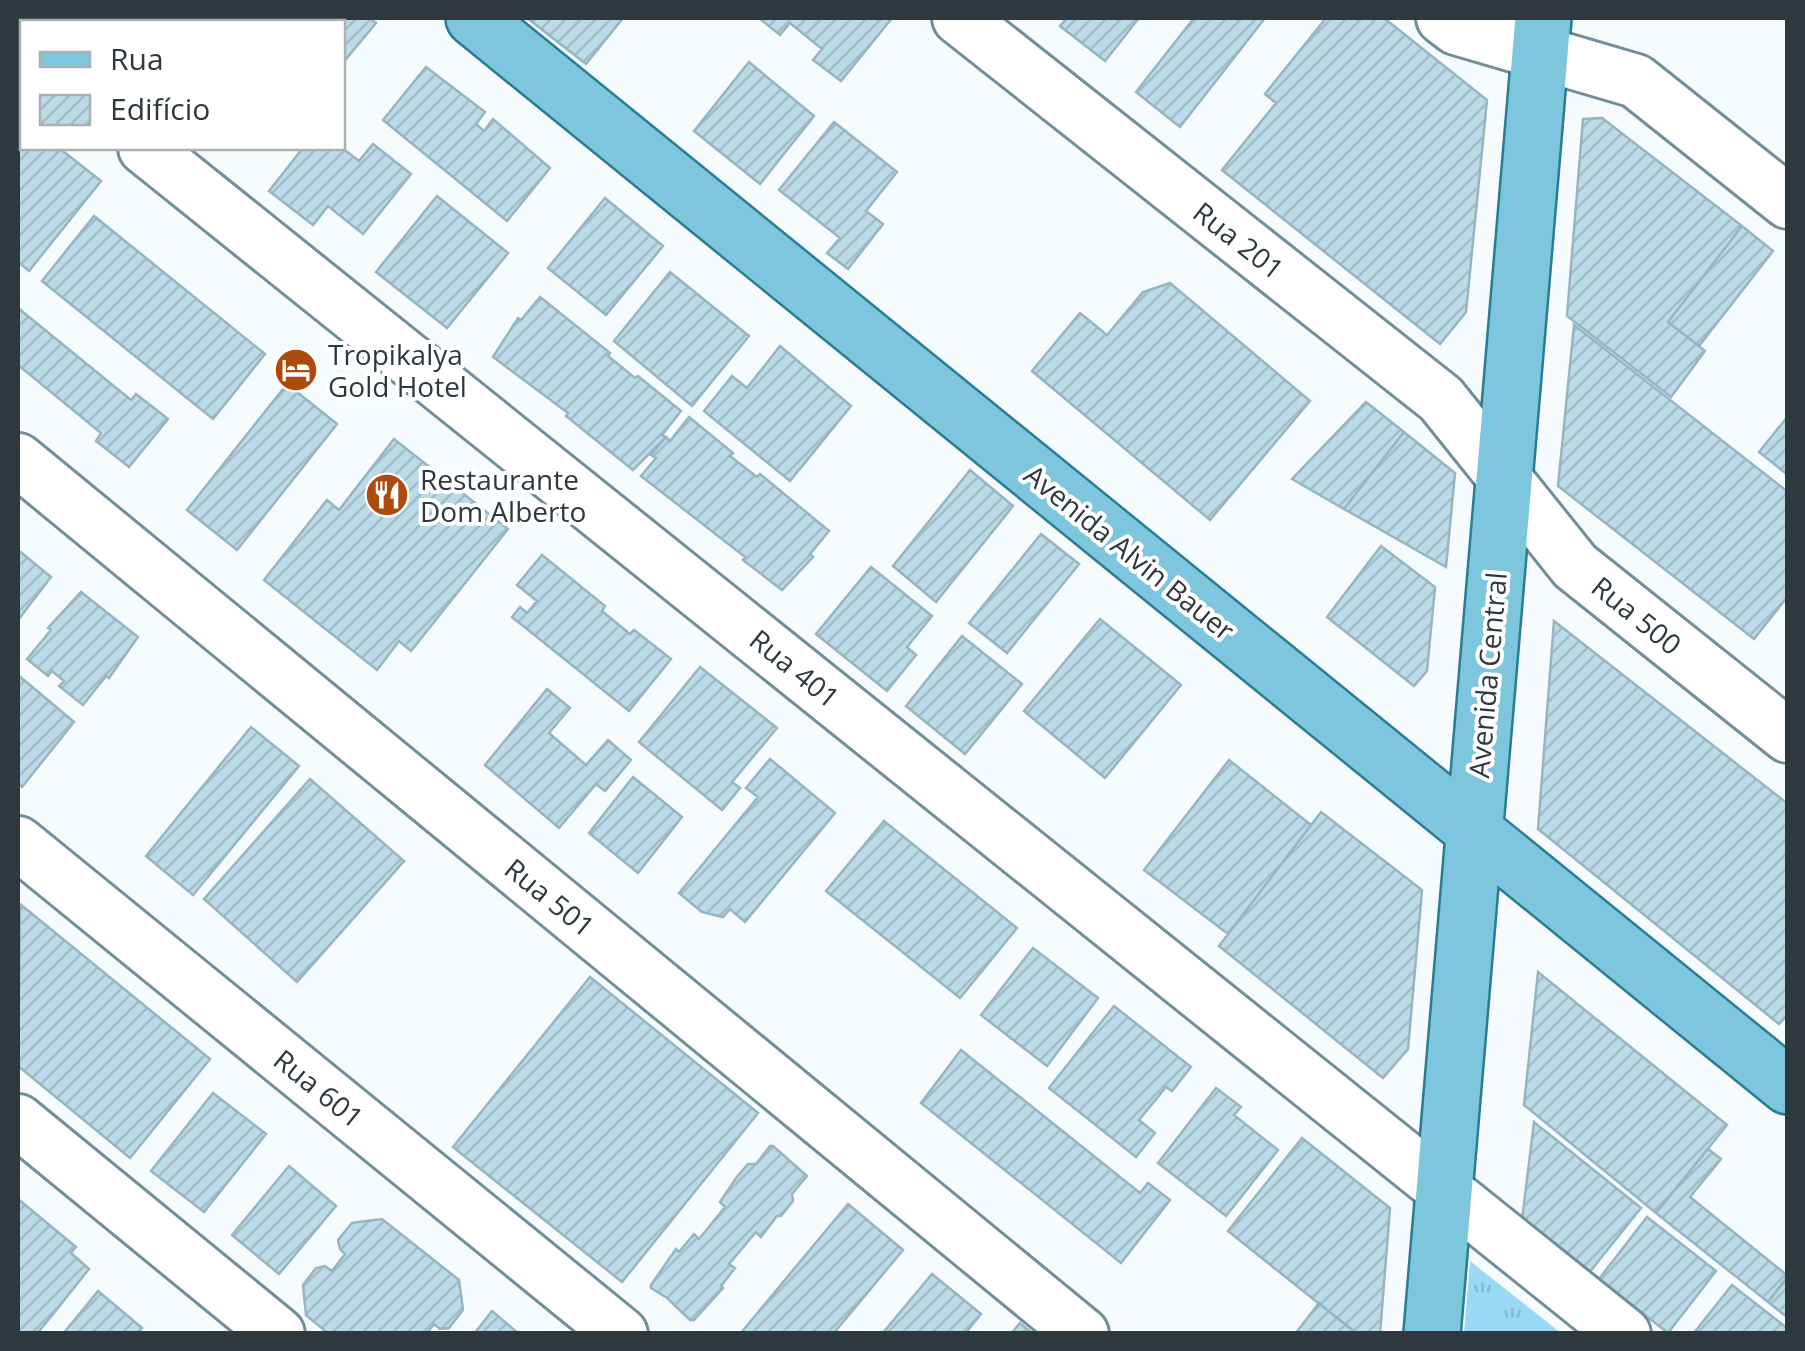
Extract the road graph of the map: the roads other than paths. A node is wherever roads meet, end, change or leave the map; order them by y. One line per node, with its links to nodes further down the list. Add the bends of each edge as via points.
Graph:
1 (474, 18): 10 (main road, Avenida Alvin Bauer)
2 (959, 18): 8 (street, Rua 201, via 1441,399)
3 (1443, 18): 4 (street, via 1456,28)
4 (1542, 36): 6 (street, via 1636,81); 8 (main road, Avenida Central)
5 (147, 150): 14 (street, Rua 401)
6 (1788, 202)
7 (18, 460): 17 (street, Rua 501)
8 (1504, 478): 9 (street, Rua 500, via 1574,566); 10 (main road, Avenida Central)
9 (1788, 736)
10 (1474, 832): 12 (main road, Avenida Alvin Bauer); 14 (main road, Avenida Central)
11 (18, 842): 16 (street, Rua 601)
12 (1788, 1086)
13 (18, 1121): 15 (street)
14 (1445, 1189): 18 (main road, Avenida Central); 19 (street, Rua 401)
15 (278, 1334)
16 (621, 1334)
17 (1082, 1334)
18 (1432, 1334)
19 (1624, 1334)

